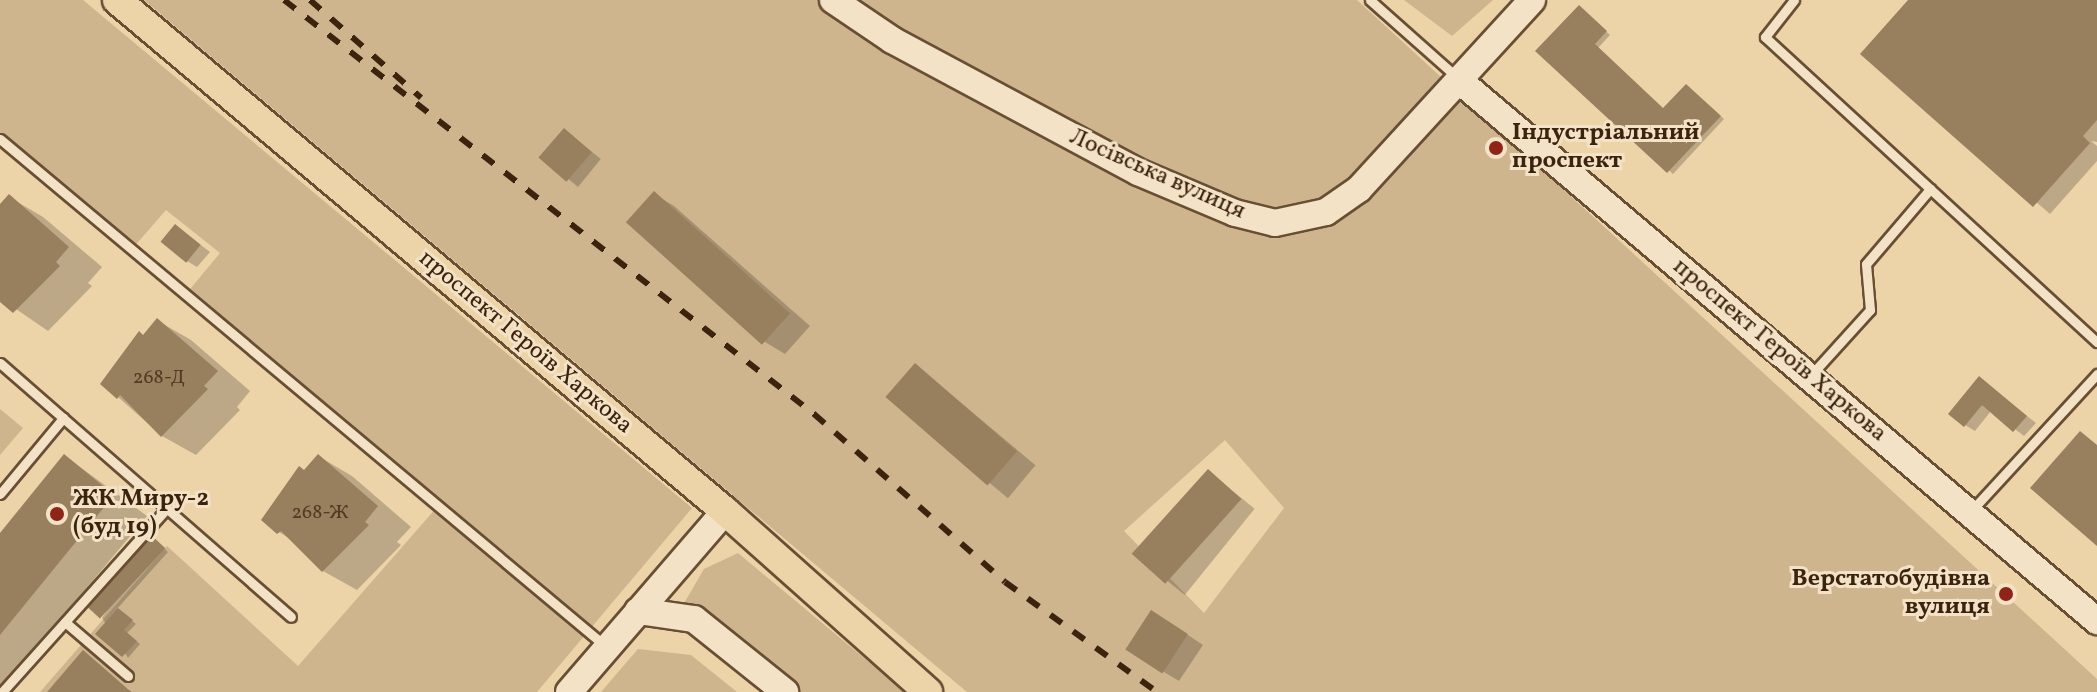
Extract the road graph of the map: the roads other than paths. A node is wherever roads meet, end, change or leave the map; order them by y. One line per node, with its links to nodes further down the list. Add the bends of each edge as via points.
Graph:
1 (117, 0): 16 (main road, проспект Героїв Харкова)
2 (833, 0): 6 (street, Лосівська вулиця, via 892,40 1124,165 1235,213 1275,223 1326,212 1359,189)
3 (1370, 0): 6 (lane)
4 (1532, 0): 6 (street, Лосівська вулиця)
5 (1794, 0): 8 (lane, via 1765,37)
6 (1461, 82): 12 (street, проспект Героїв Харкова)
7 (0, 139): 22 (lane)
8 (1930, 189): 9 (lane); 12 (lane, via 1866,264 1870,310)
9 (2097, 342)
10 (0, 363): 13 (lane)
11 (2097, 374): 17 (lane)
12 (1809, 377): 17 (street, проспект Героїв Харкова)
13 (63, 418): 14 (lane); 15 (lane)
14 (0, 494)
15 (167, 508): 19 (lane); 21 (lane)
16 (725, 511): 18 (street); 24 (main road, проспект Героїв Харкова)
17 (1969, 512): 20 (street, проспект Героїв Харкова)
18 (638, 611): 22 (street); 27 (street, via 694,619)
19 (291, 617)
20 (2097, 621)
21 (65, 622): 23 (lane); 25 (lane)
22 (607, 648): 26 (street)
23 (128, 676)
24 (925, 691)
25 (2, 692)
26 (569, 692)
27 (785, 692)

